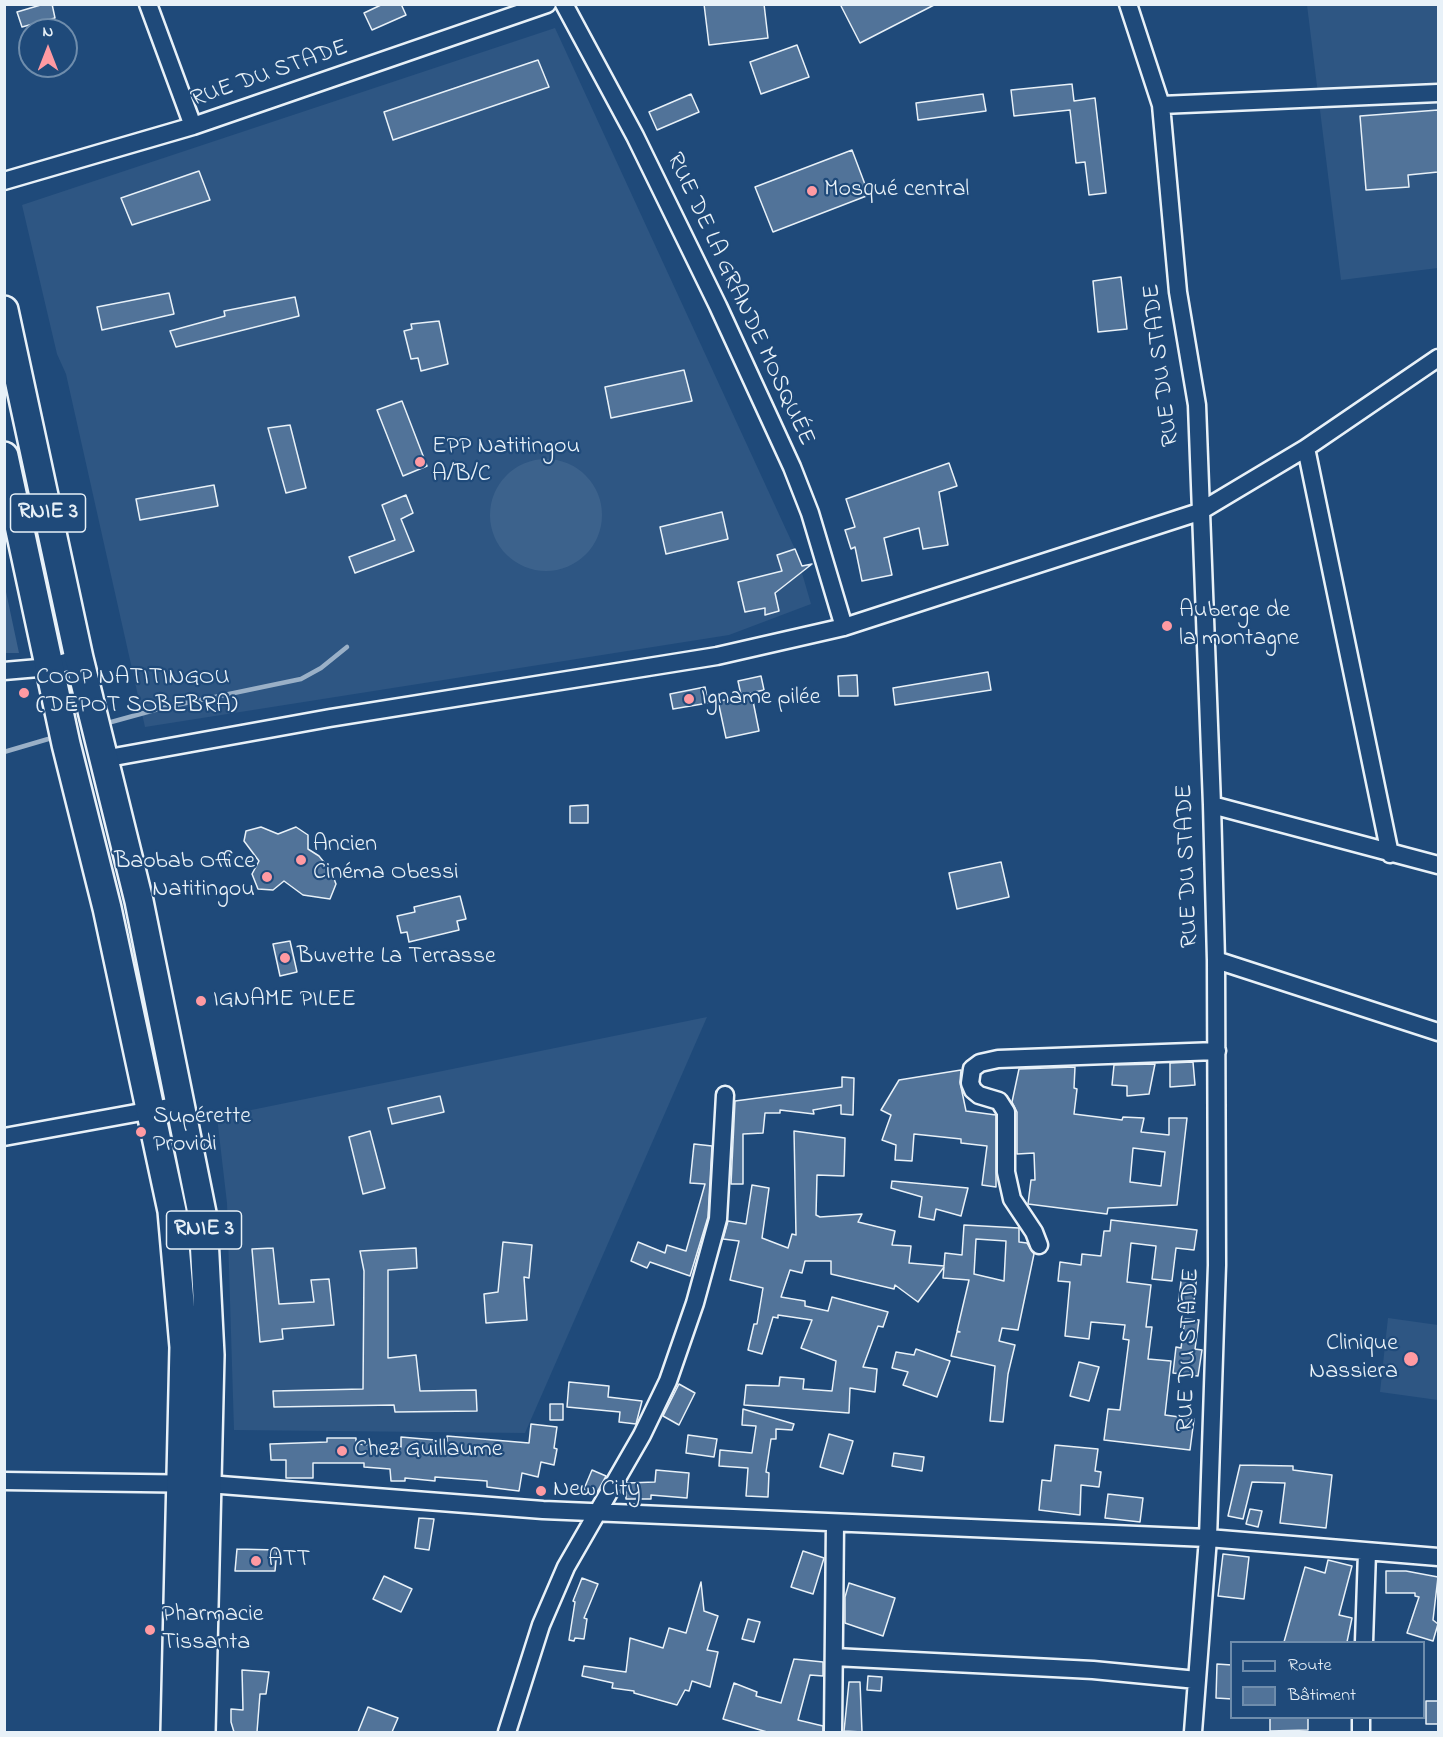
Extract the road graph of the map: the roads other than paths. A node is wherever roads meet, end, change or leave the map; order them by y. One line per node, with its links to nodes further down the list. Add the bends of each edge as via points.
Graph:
1 (148, 4): 7 (street)
2 (547, 4): 7 (street, RUE DU STADE)
3 (564, 4): 14 (street, RUE DE LA GRANDE MOSQUÉE, via 635,136 792,468 810,513)
4 (1128, 4): 6 (street, RUE DU STADE)
5 (1438, 93): 6 (street)
6 (1161, 105): 13 (street, RUE DU STADE, via 1178,292 1197,405)
7 (193, 126): 8 (street, RUE DU STADE)
8 (4, 180)
9 (4, 310): 15 (highway, RNIE 3)
10 (1438, 358): 11 (street)
11 (1306, 448): 13 (street); 20 (street)
12 (4, 456): 16 (highway, RNIE 3)
13 (1199, 512): 14 (street); 19 (street, RUE DU STADE)
14 (844, 627): 18 (street, via 717,656 341,716)
15 (79, 658): 16 (street); 18 (highway, RNIE 3)
16 (50, 667): 17 (street); 23 (highway, RNIE 3)
17 (4, 671)
18 (99, 737): 22 (highway, RNIE 3)
19 (1212, 805): 20 (street); 24 (street, RUE DU STADE)
20 (1390, 854): 21 (street)
21 (1438, 865)
22 (139, 901): 23 (highway); 28 (highway, RNIE 3)
23 (107, 908): 29 (highway, RNIE 3)
24 (1216, 960): 25 (street); 26 (street, RUE DU STADE)
25 (1438, 1032)
26 (1216, 1051): 31 (street, via 998,1059 972,1069 973,1090 999,1101 1006,1112 1006,1172 1012,1199); 36 (street, RUE DU STADE, via 1217,1265)
27 (725, 1095): 34 (street, via 721,1189 711,1253 668,1381)
28 (180, 1105): 29 (street); 33 (highway, RNIE 3, via 203,1218 207,1260 210,1355)
29 (149, 1109): 30 (street); 33 (highway, RNIE 3, via 172,1211)
30 (4, 1137)
31 (1039, 1245)
32 (4, 1481): 33 (street)
33 (195, 1484): 34 (street); 42 (highway, RNIE 3)
34 (598, 1513): 35 (street); 45 (street, via 566,1567 541,1625)
35 (835, 1523): 36 (street); 40 (street)
36 (1208, 1538): 37 (street); 41 (street, RUE DU STADE)
37 (1367, 1552): 38 (street); 39 (street)
38 (1438, 1557)
39 (1364, 1641)
40 (834, 1657): 41 (street, via 1093,1670); 46 (street)
41 (1197, 1680): 47 (street, RUE DU STADE)
42 (190, 1695): 43 (highway, RNIE 3); 44 (highway, RNIE 3)
43 (175, 1732)
44 (201, 1732)
45 (507, 1732)
46 (833, 1732)
47 (1193, 1732)

